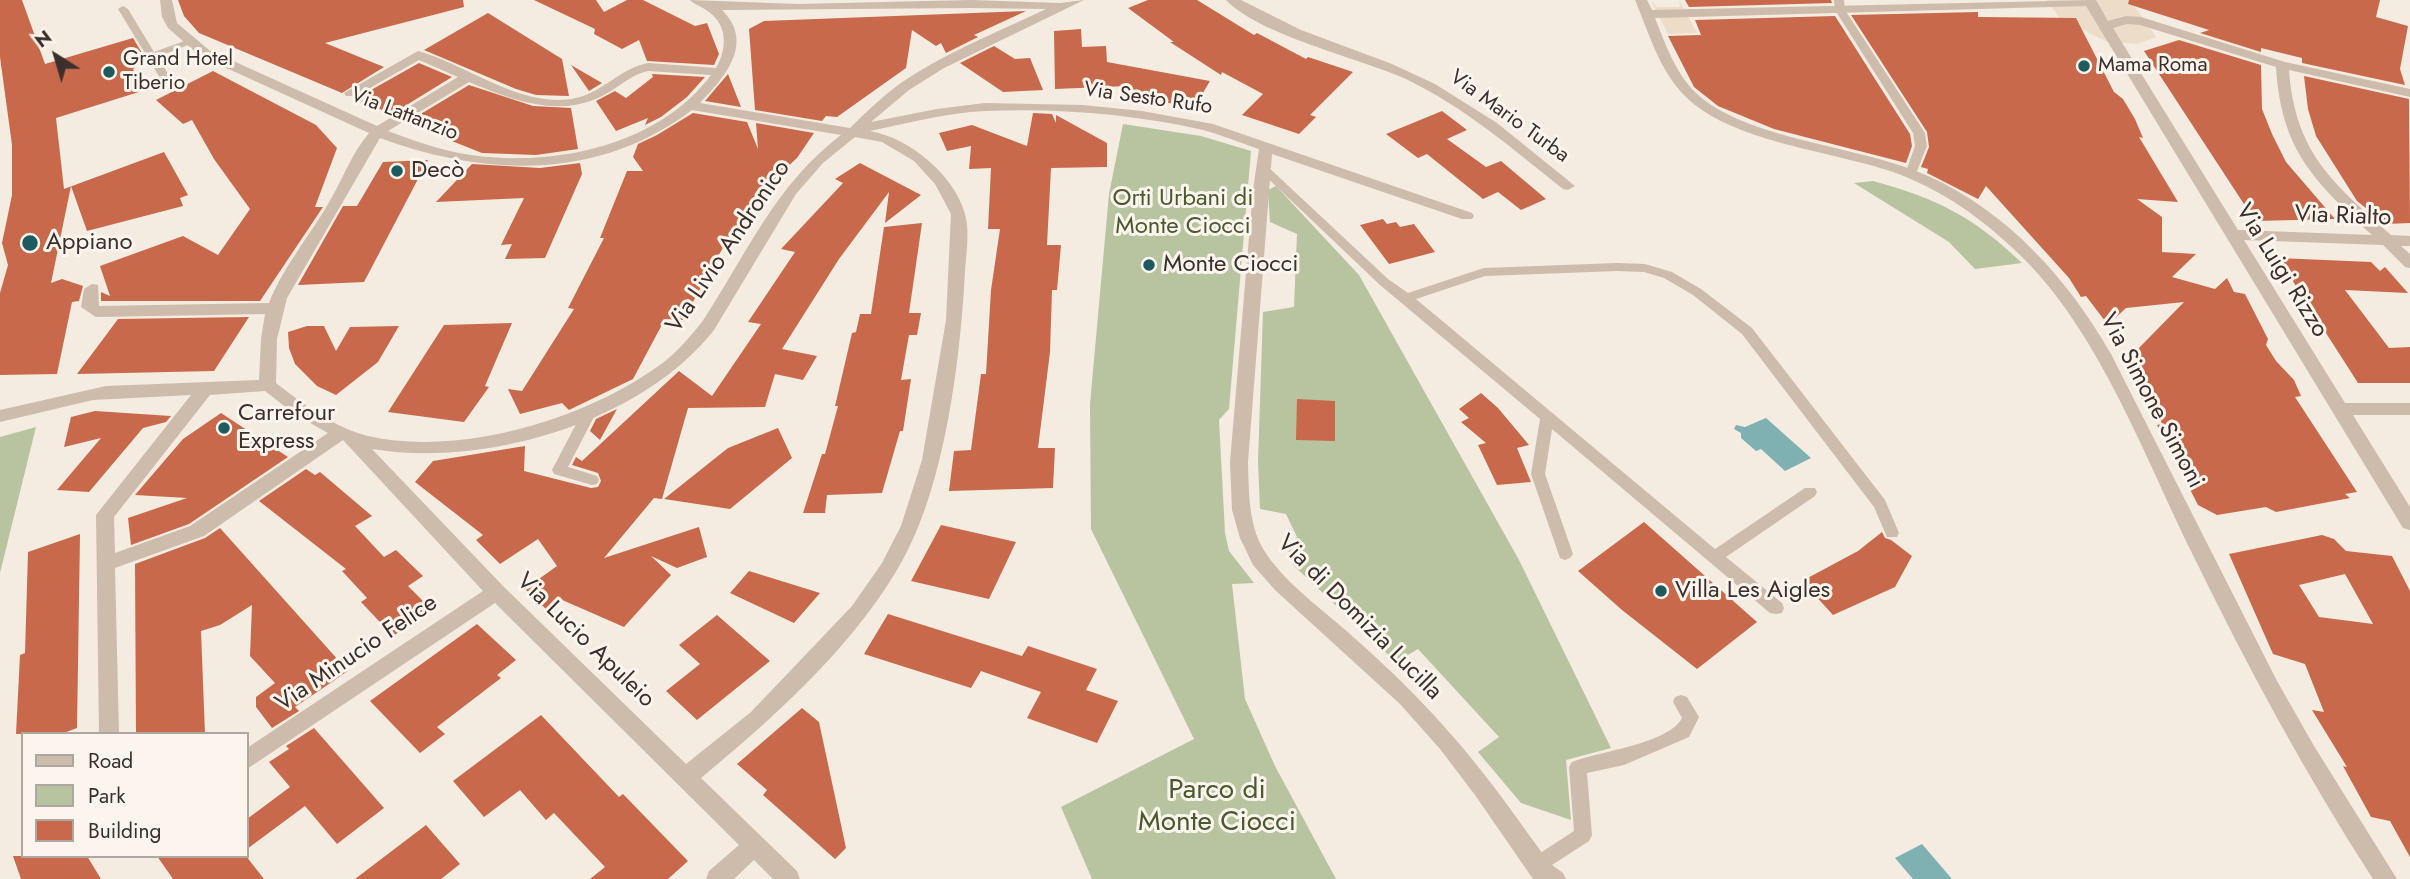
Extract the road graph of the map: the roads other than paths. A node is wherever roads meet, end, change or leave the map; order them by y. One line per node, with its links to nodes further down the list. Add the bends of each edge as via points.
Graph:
1 (166, 0): 14 (street, Via Lattanzio, via 171,24)
2 (696, 0): 9 (street)
3 (1078, 0): 10 (street, Via Livio Andronico)
4 (1232, 0): 28 (street, Via Mario Turba, via 1287,29 1431,86 1507,137)
5 (998, 1): 9 (street, via 784,9); 10 (street)
6 (2090, 1): 7 (street); 13 (street, Via Luigi Rizzo)
7 (1931, 4): 8 (street)
8 (1839, 5): 11 (street); 27 (lane, via 1919,133 1921,146)
9 (711, 6): 17 (street, Via Lattanzio, via 723,17 730,34 731,47)
10 (1062, 6): 24 (street, Via Livio Andronico, via 932,69)
11 (1644, 7): 27 (street, Via Simone Simoni, via 1678,78 1709,109 1740,125)
12 (123, 9): 15 (lane)
13 (2106, 26): 16 (street, via 2129,20 2146,22); 30 (street, Via Luigi Rizzo)
14 (190, 42): 15 (lane); 23 (street, Via Lattanzio, via 244,73)
15 (152, 56): 19 (lane)
16 (2282, 65): 21 (street); 31 (street, via 2285,111 2304,156)
17 (720, 72): 18 (street, via 648,67 586,99 555,104 533,101); 22 (street, Via Lattanzio)
18 (469, 76): 20 (street, via 418,55); 23 (street)
19 (167, 80)
20 (351, 93)
21 (2410, 93)
22 (691, 106): 23 (street, Via Lattanzio, via 632,139 588,153 538,161 460,159); 24 (street)
23 (380, 131): 36 (street, via 368,143)
24 (853, 131): 25 (street, Via Sesto Rufo, via 963,109 1048,107 1179,120); 41 (street, Via Livio Andronico, via 807,172 783,201 689,349 647,382); 57 (street, via 886,138 919,159 950,194 958,214 954,320 931,460 909,526 889,568 859,612 758,718)
25 (1266, 148): 26 (street, Via di Domizia Lucilla); 29 (street, Via Sesto Rufo)
26 (1262, 167): 35 (lane); 59 (street, Via di Domizia Lucilla, via 1239,463 1240,501 1249,538 1282,583 1427,719 1483,788)
27 (1911, 174): 63 (street, Via Simone Simoni, via 1951,193 1996,225 2089,330 2242,640 2339,809)
28 (1568, 186)
29 (1467, 216)
30 (2232, 235): 31 (street, Via Rialto); 39 (street, Via Luigi Rizzo)
31 (2389, 241): 32 (street, Via Rialto); 33 (street)
32 (2410, 241)
33 (2410, 262)
34 (92, 289): 36 (street, via 89,307 96,312)
35 (1406, 298): 43 (lane); 48 (lane, via 1483,272 1616,267 1668,275 1747,331 1880,504)
36 (275, 308): 37 (street)
37 (268, 385): 38 (street); 44 (street)
38 (204, 391): 42 (street, via 106,392); 51 (street, via 105,515)
39 (2340, 409): 40 (street); 47 (street, Via Luigi Rizzo)
40 (2410, 409)
41 (589, 413): 44 (street, Via Livio Andronico, via 537,430 458,444 400,447); 45 (lane, via 559,470)
42 (0, 416)
43 (1547, 417): 49 (lane, via 1538,474); 50 (lane)
44 (345, 434): 51 (street, via 197,531); 52 (street, Via Lucio Apuleio)
45 (592, 480)
46 (1810, 492): 50 (lane)
47 (2410, 523)
48 (1892, 533)
49 (1565, 554)
50 (1715, 557): 53 (lane)
51 (106, 564): 55 (street)
52 (496, 592): 56 (street, Via Minucio Felice); 57 (street, Via Lucio Apuleio)
53 (1776, 608)
54 (1681, 702): 59 (lane, via 1691,716 1684,732 1624,757 1578,767 1584,835)
55 (109, 732)
56 (248, 759)
57 (687, 776): 58 (street, Via Lucio Apuleio)
58 (755, 845): 60 (street); 61 (street, Via Lucio Apuleio)
59 (1541, 872): 62 (lane)
60 (717, 879)
61 (789, 879)
62 (1557, 879)
63 (2386, 879)

